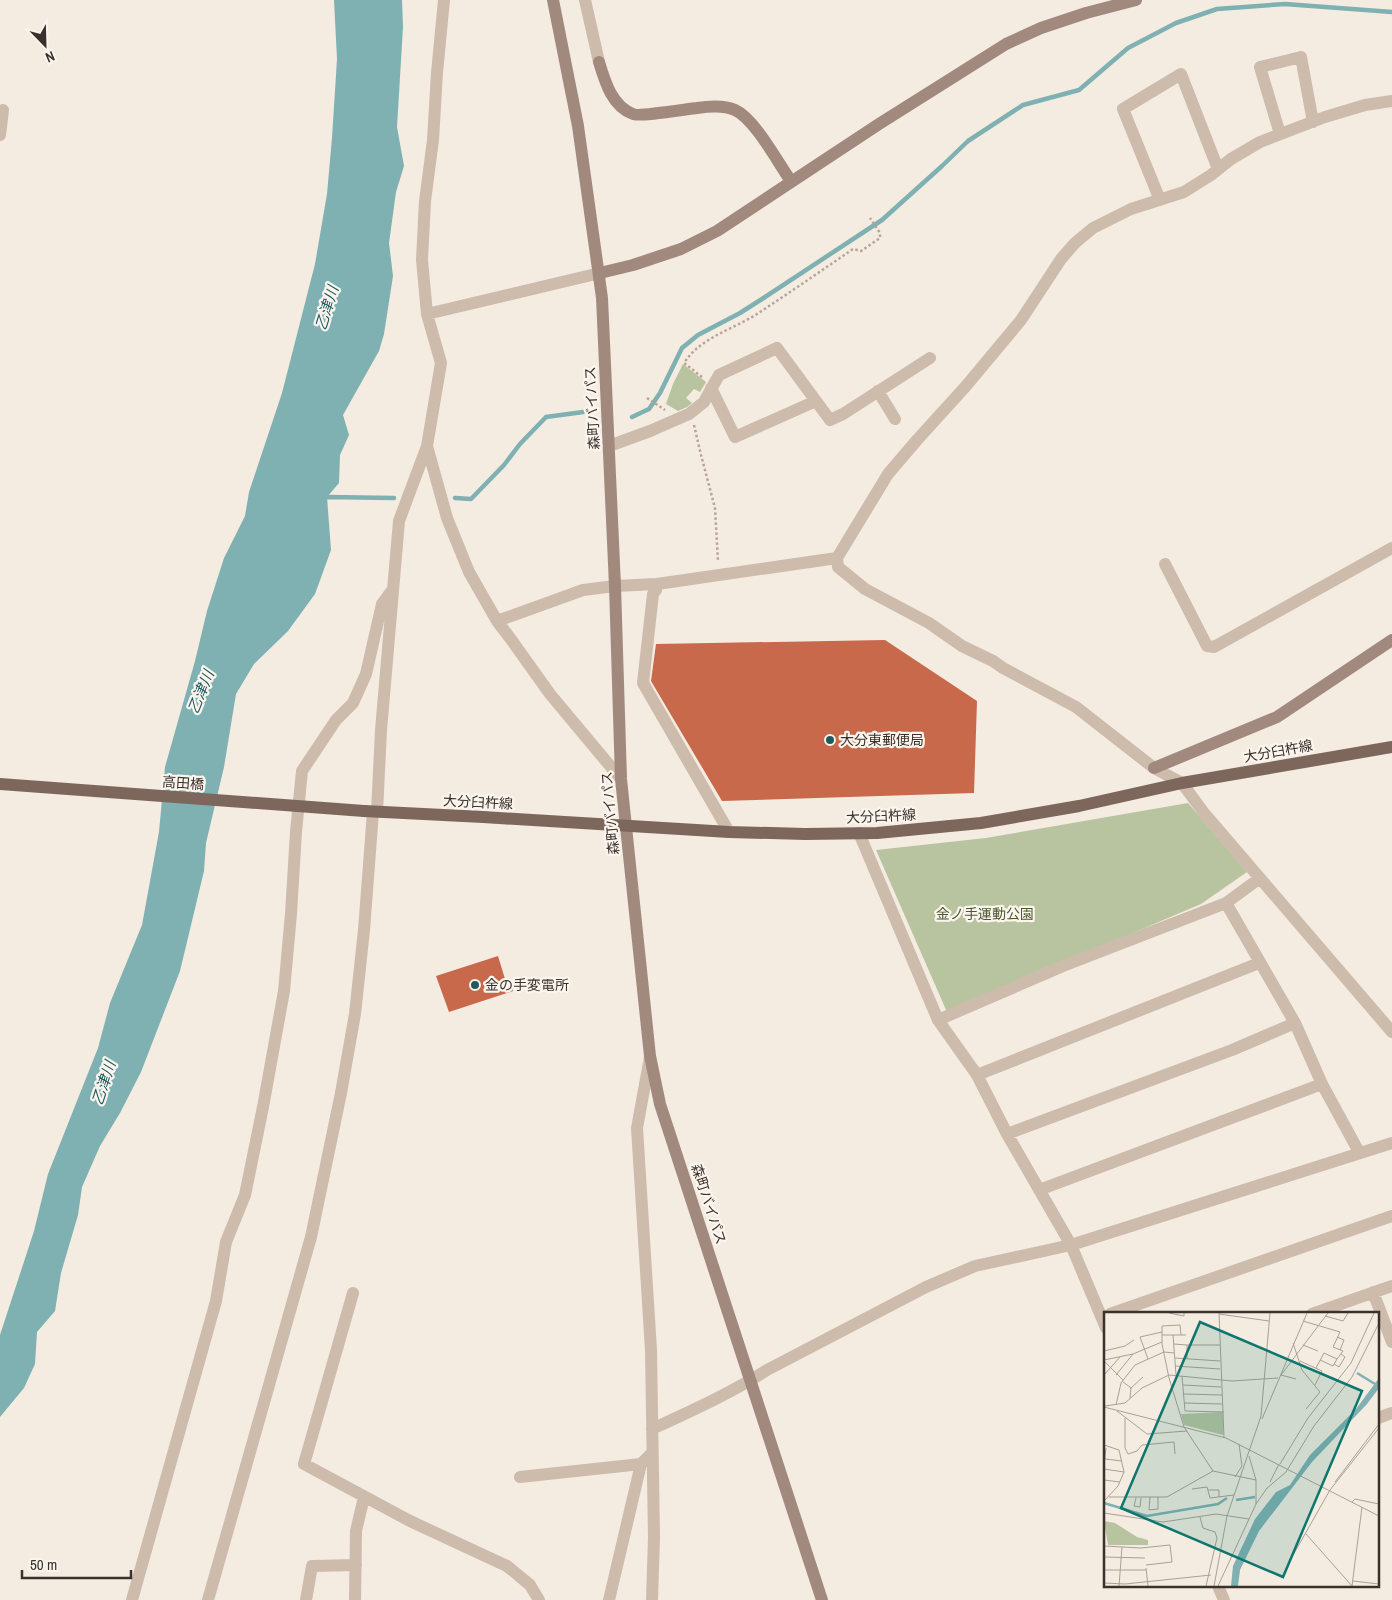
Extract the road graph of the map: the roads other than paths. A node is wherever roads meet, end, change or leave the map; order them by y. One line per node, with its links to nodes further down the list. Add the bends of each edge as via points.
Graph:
1 (444, 0): 15 (street, via 425,201 422,260)
2 (553, 0): 14 (main road, 森町バイパス, via 578,126)
3 (585, 0): 5 (street)
4 (1136, 0): 12 (main road, via 1041,28 1006,44)
5 (600, 62): 12 (main road, via 604,82 614,99 635,115 704,107 725,107 737,111 751,122)
6 (1392, 101): 8 (street, via 1366,105)
7 (2, 110): 9 (street)
8 (1313, 122): 10 (street); 10 (street, via 1301,56 1260,67)
9 (0, 134)
10 (1280, 134): 11 (street, via 1260,142)
11 (1218, 169): 13 (street, via 1184,192); 13 (street, via 1181,74 1123,108)
12 (791, 181): 14 (main road, via 717,231 681,249)
13 (1160, 200): 24 (street, via 1131,208 1093,228 1075,243 1021,320 888,474)
14 (600, 273): 15 (street); 22 (main road, 森町バイパス)
15 (427, 314): 21 (street, via 441,363)
16 (930, 358): 18 (street)
17 (712, 388): 19 (street, via 735,438); 19 (street, via 719,375 777,348); 22 (street, via 704,402 689,414)
18 (878, 391): 19 (street, via 830,420); 20 (street)
19 (816, 401)
20 (895, 419)
21 (426, 446): 28 (street, via 399,521); 29 (street, via 447,518 469,572)
22 (609, 446): 27 (main road, 森町バイパス)
23 (1392, 548): 25 (street, via 1214,647 1208,646)
24 (838, 558): 26 (street); 32 (street, via 838,567 865,589 1076,707)
25 (1165, 564)
26 (657, 584): 27 (street); 38 (street, via 653,594 643,683)
27 (616, 586): 29 (street, via 583,590); 33 (main road, 森町バイパス)
28 (393, 589): 36 (street); 72 (street, via 382,604 366,674 353,703 336,720 302,771 284,991 245,1195 226,1242 216,1301)
29 (497, 621): 33 (street, via 550,694)
30 (1392, 640): 32 (main road, via 1278,717)
31 (1392, 747): 34 (main road, 大分臼杵線)
32 (1154, 768): 34 (street)
33 (622, 779): 37 (main road, 森町バイパス)
34 (1182, 783): 39 (main road, 大分臼杵線, via 981,823); 40 (street, via 1204,814)
35 (0, 784): 36 (main road, 高田橋, bridge)
36 (371, 812): 37 (main road, 大分臼杵線); 73 (street, via 357,995 337,1112 311,1237)
37 (626, 826): 38 (main road, 大分臼杵線); 46 (main road, 森町バイパス)
38 (729, 832): 39 (main road, 大分臼杵線)
39 (859, 833): 43 (street)
40 (1260, 878): 41 (street); 45 (street)
41 (1226, 903): 42 (street); 43 (street, via 1063,966)
42 (1259, 962): 44 (street); 47 (street)
43 (938, 1020): 47 (street)
44 (1295, 1023): 48 (street); 49 (street, via 1232,1050)
45 (1392, 1032)
46 (650, 1056): 62 (main road, 森町バイパス, via 660,1104); 65 (street, via 637,1128 651,1350)
47 (977, 1075): 49 (street)
48 (1322, 1084): 51 (street); 52 (street)
49 (1007, 1134): 52 (street)
50 (1392, 1143): 51 (street)
51 (1359, 1152): 54 (street)
52 (1039, 1190): 54 (street)
53 (1392, 1216): 58 (street)
54 (1072, 1245): 60 (street); 62 (street, via 976,1266 926,1287)
55 (1392, 1286): 56 (street)
56 (1373, 1292): 59 (street); 61 (street)
57 (353, 1293): 69 (street, via 304,1464)
58 (1125, 1312)
59 (1318, 1312)
60 (1104, 1315)
61 (1392, 1342)
62 (750, 1380): 65 (street); 79 (main road, 森町バイパス)
63 (1392, 1413): 64 (street)
64 (1380, 1417)
65 (652, 1428): 66 (street)
66 (652, 1453): 67 (street); 78 (street)
67 (642, 1464): 68 (street); 77 (street)
68 (520, 1477)
69 (364, 1497): 70 (street, via 356,1531); 76 (street, via 506,1566 530,1585)
70 (356, 1565): 74 (street, via 312,1566); 75 (street)
71 (1219, 1588): 80 (street)
72 (132, 1600)
73 (208, 1600)
74 (306, 1600)
75 (355, 1600)
76 (539, 1600)
77 (608, 1600)
78 (652, 1600)
79 (822, 1600)
80 (1224, 1600)

